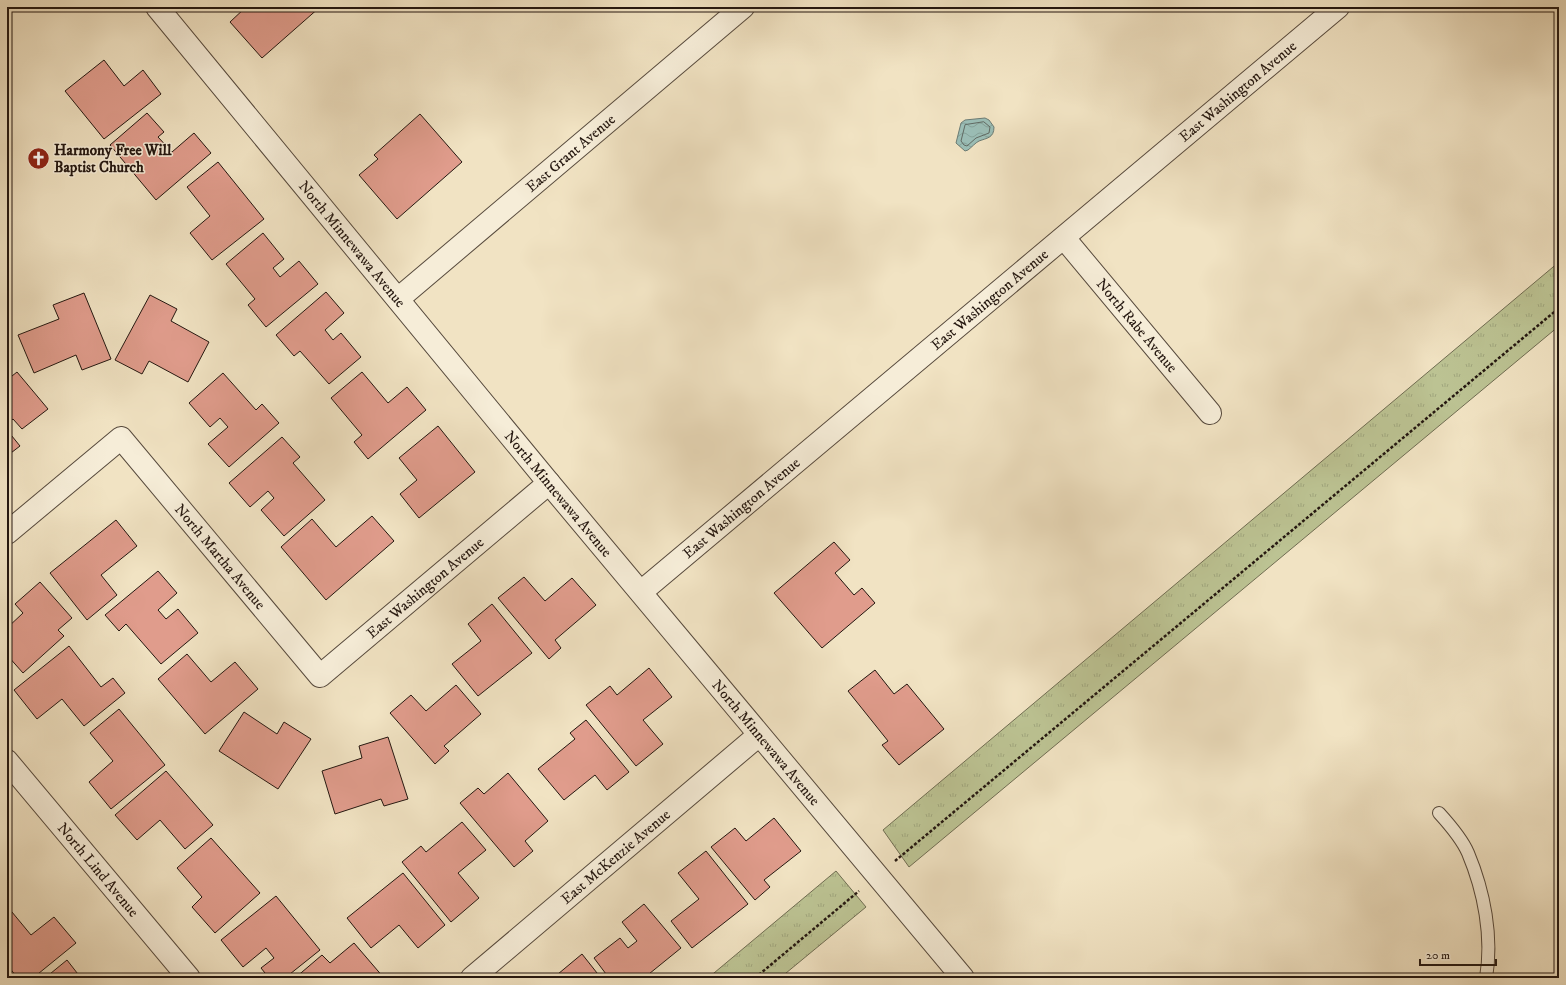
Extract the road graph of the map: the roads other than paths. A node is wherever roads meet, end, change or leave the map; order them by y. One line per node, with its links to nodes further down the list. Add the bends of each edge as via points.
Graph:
1 (157, 7): 5 (street, North Minnewawa Avenue)
2 (743, 7): 5 (street, East Grant Avenue)
3 (1338, 7): 4 (street, East Washington Avenue)
4 (1064, 238): 6 (street, North Rabe Avenue); 9 (street, East Washington Avenue)
5 (398, 299): 7 (street, North Minnewawa Avenue)
6 (1210, 412)
7 (549, 483): 9 (street, North Minnewawa Avenue); 10 (street, East Washington Avenue)
8 (7, 534): 10 (street, North Martha Avenue, via 121,438)
9 (641, 592): 11 (street, North Minnewawa Avenue)
10 (320, 676)
11 (759, 736): 15 (street, East McKenzie Avenue); 16 (street, North Minnewawa Avenue)
12 (7, 761): 14 (street, North Lind Avenue)
13 (1439, 813): 17 (lane, via 1468,852 1487,915 1489,963)
14 (189, 978)
15 (472, 978)
16 (963, 978)
17 (1486, 978)

